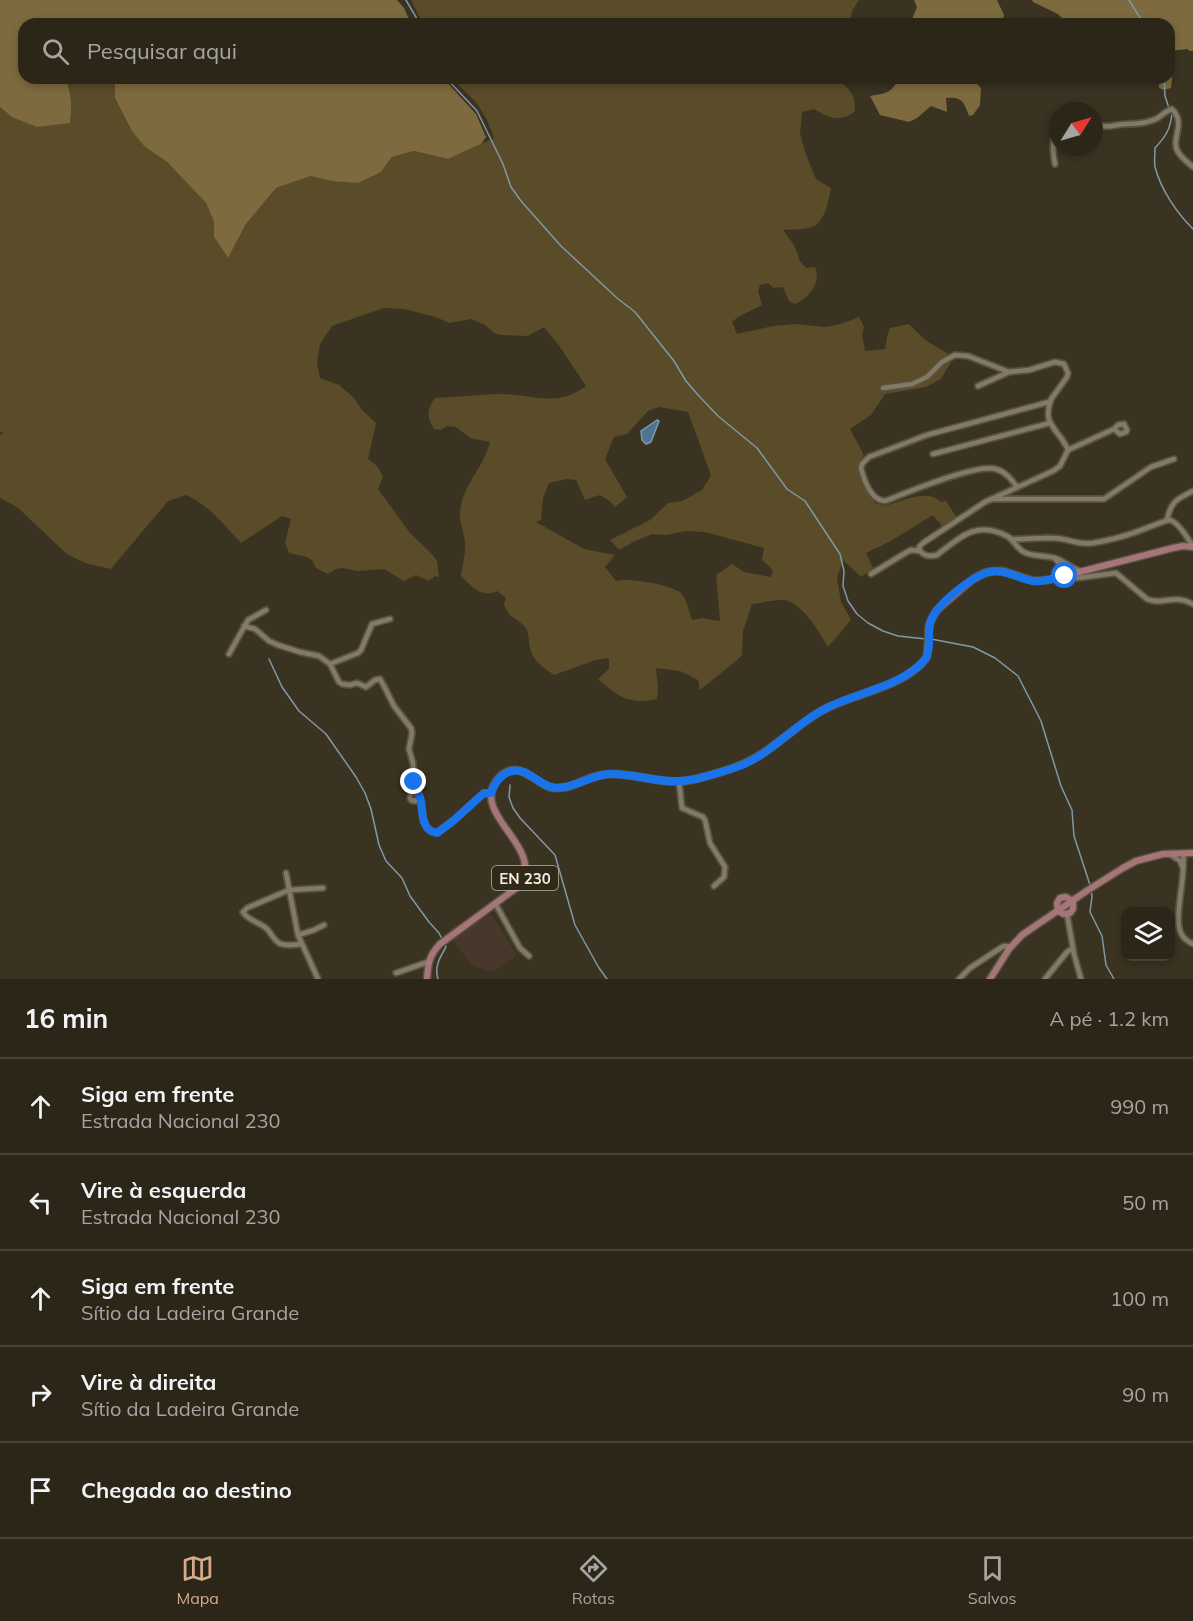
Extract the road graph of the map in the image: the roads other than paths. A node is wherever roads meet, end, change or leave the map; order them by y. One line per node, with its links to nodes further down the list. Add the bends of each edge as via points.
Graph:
1 (1103, 127): 4 (street, via 1135,125 1159,118 1172,109 1179,124 1175,144)
2 (1054, 156): 3 (street)
3 (1055, 164)
4 (1193, 167)
5 (1009, 372): 6 (street); 7 (street, via 955,355 921,381); 8 (street, via 1064,364 1067,377)
6 (978, 386)
7 (883, 388)
8 (1052, 399): 9 (street, via 1048,408); 14 (street, via 927,435 869,457 861,468 880,501 943,479 992,468 1009,477)
9 (1050, 423): 11 (street); 12 (street)
10 (1114, 429): 11 (street)
11 (1068, 450): 14 (street, via 1060,466)
12 (933, 454)
13 (1174, 459): 16 (street, via 1151,467 1104,499)
14 (1017, 487): 16 (street)
15 (1193, 490): 17 (street, via 1175,500)
16 (988, 500): 22 (street, via 923,543)
17 (1167, 520): 19 (street); 20 (street, via 1093,543 1060,538)
18 (1193, 531): 19 (street)
19 (1185, 535): 21 (street)
20 (1011, 539): 22 (street, via 988,529 977,530 932,557); 23 (street, via 1025,553)
21 (1193, 547): 25 (main road, via 1173,548)
22 (920, 551): 26 (street, via 911,550)
23 (1053, 557): 24 (street); 27 (street)
24 (1066, 563): 25 (street); 27 (street)
25 (1083, 571): 27 (main road)
26 (872, 573)
27 (1066, 574): 28 (street, via 1077,578 1116,573 1151,601 1181,598); 34 (main road, via 1034,581 1003,571 984,573 936,611 929,625 927,657 899,680 819,712 742,765)
28 (1193, 604)
29 (267, 610): 31 (street)
30 (390, 619): 33 (street, via 372,624 361,650)
31 (244, 626): 32 (street); 33 (street, via 278,645 319,656)
32 (229, 654)
33 (330, 664): 35 (street, via 342,684 366,687 378,679 383,684 411,728 409,749)
34 (679, 781): 36 (main road, via 606,774 554,788 518,770 504,774); 43 (street, via 682,808 705,820 710,843 725,867 724,877)
35 (414, 782): 37 (street); 37 (street, via 410,798)
36 (491, 793): 37 (street, via 484,793 437,833 427,828); 47 (main road, EN 230, via 491,804 526,867 519,886)
37 (420, 798)
38 (1183, 853): 39 (main road); 40 (main road); 41 (street)
39 (1169, 854): 41 (street); 46 (main road, via 1136,861)
40 (1193, 854): 41 (street)
41 (1183, 865): 53 (street, via 1178,928)
42 (286, 873): 45 (street)
43 (714, 886)
44 (322, 888): 45 (street)
45 (290, 890): 51 (street); 52 (street, via 243,912 281,944)
46 (1072, 901): 48 (main road, via 1060,898); 49 (main road, via 1073,909)
47 (495, 903): 56 (street, via 520,948); 58 (main road, EN 230, via 443,941)
48 (1058, 911): 49 (main road); 54 (main road)
49 (1067, 914): 55 (street)
50 (324, 925): 51 (street)
51 (298, 935): 52 (street)
52 (302, 944): 61 (street)
53 (1193, 944)
54 (1011, 947): 63 (street, via 1005,945); 64 (main road)
55 (1073, 948): 57 (street); 59 (street)
56 (529, 956)
57 (1062, 958): 59 (street, via 1069,957); 65 (street)
58 (428, 962): 60 (street); 62 (main road)
59 (1076, 963): 66 (street)
60 (396, 973)
61 (318, 979)
62 (427, 979)
63 (959, 979)
64 (990, 979)
65 (1045, 979)
66 (1081, 979)

